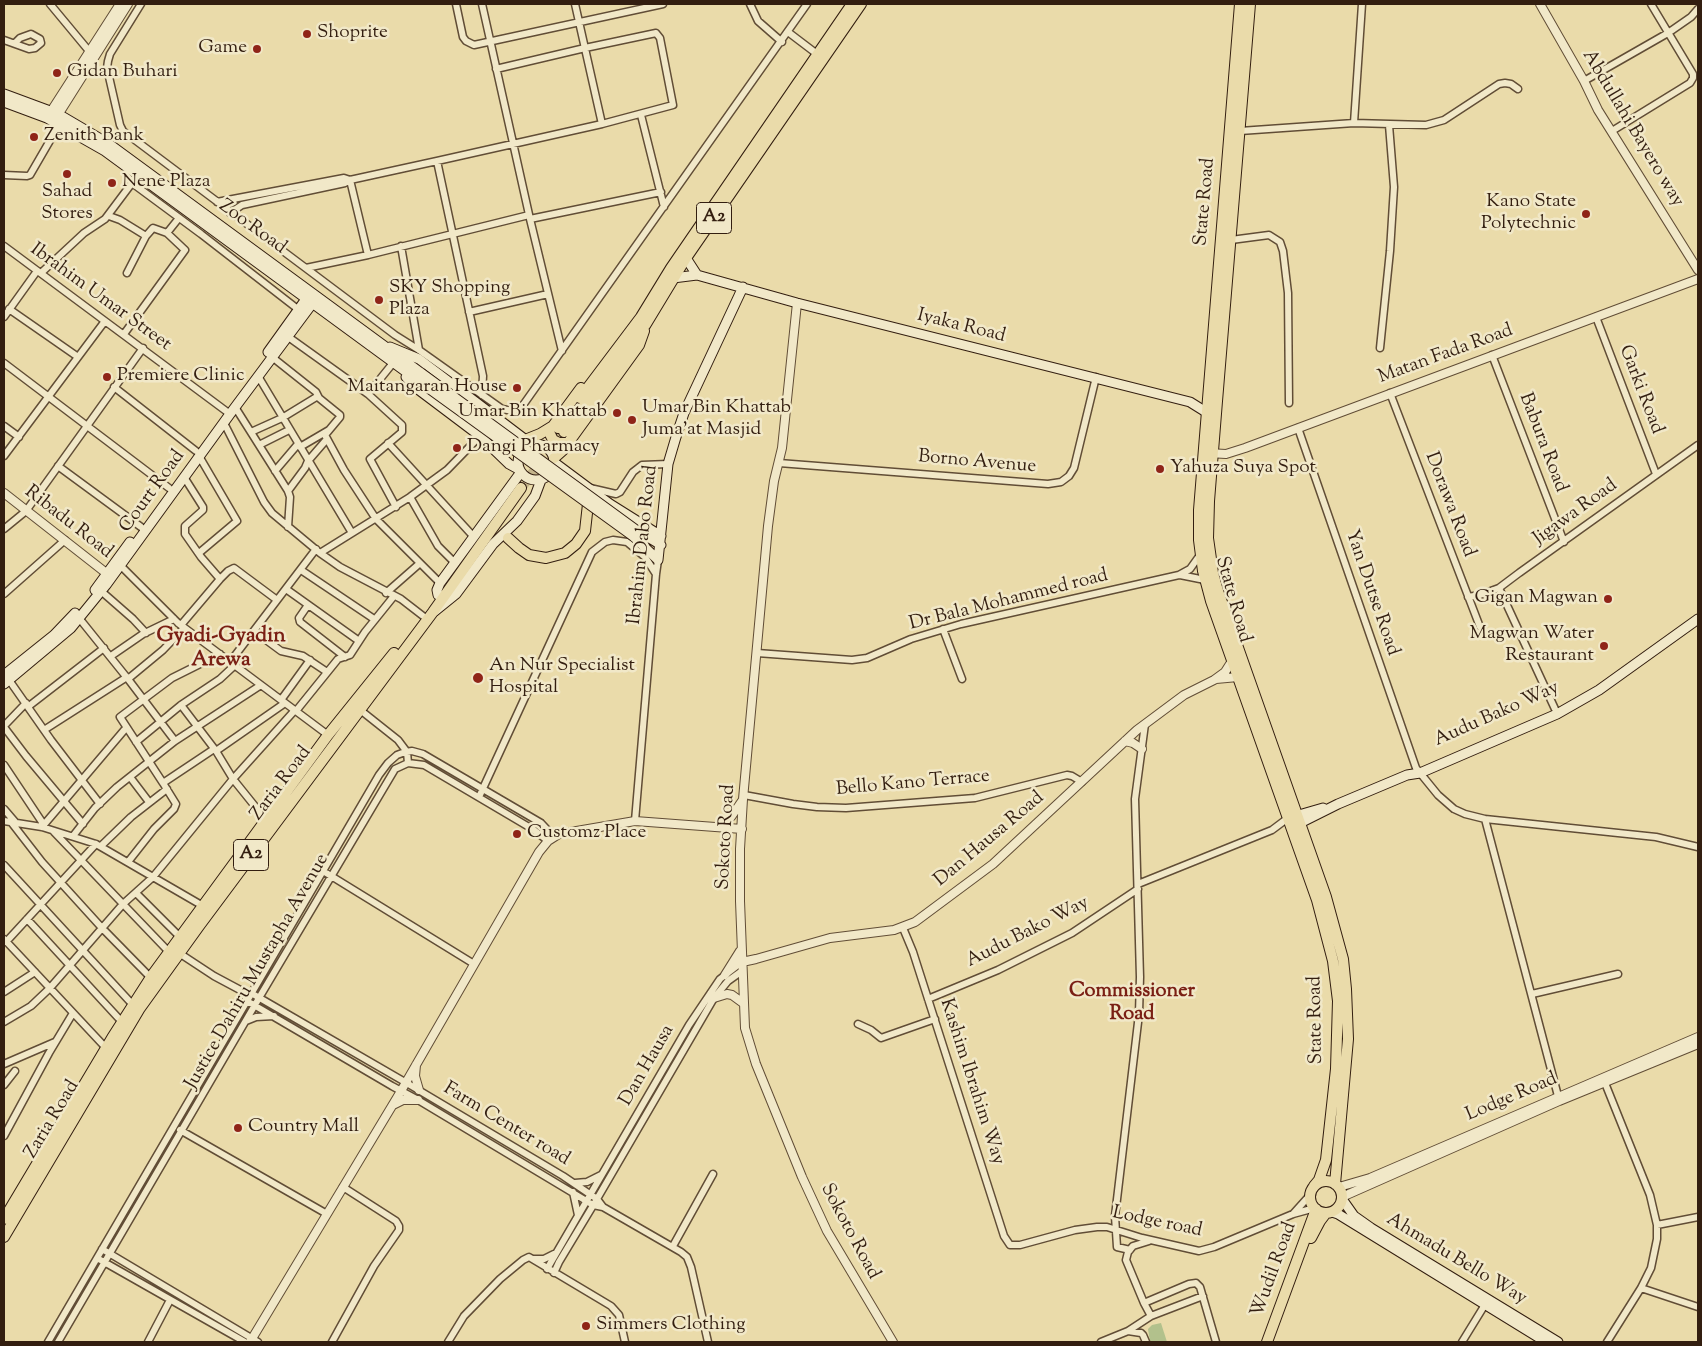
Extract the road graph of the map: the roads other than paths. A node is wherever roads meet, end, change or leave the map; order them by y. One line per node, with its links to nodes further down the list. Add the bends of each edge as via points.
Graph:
1 (50, 4): 30 (street)
2 (120, 4): 30 (street)
3 (128, 4): 20 (street)
4 (141, 4): 21 (street)
5 (456, 4): 26 (street, via 466,41 474,45)
6 (482, 4): 26 (street)
7 (574, 4): 22 (street)
8 (659, 4): 22 (street)
9 (750, 4): 27 (street, via 758,21)
10 (807, 4): 23 (street)
11 (852, 4): 31 (main road, A2)
12 (861, 4): 65 (main road, A2)
13 (1240, 4): 107 (main road, State Road)
14 (1250, 4): 42 (main road, State Road)
15 (1362, 4): 39 (street)
16 (1540, 4): 33 (street, Abdullahi Bayero way)
17 (1651, 4): 24 (street)
18 (1695, 4): 19 (street)
19 (1698, 9): 24 (street)
20 (121, 15): 21 (street); 38 (street)
21 (130, 22): 51 (street, via 110,54 108,68 120,125 127,136)
22 (579, 22): 26 (street); 29 (street)
23 (788, 32): 27 (street); 31 (street)
24 (1668, 33): 33 (street); 43 (street, via 1693,78 1690,83)
25 (4, 40): 28 (street)
26 (490, 42): 32 (street)
27 (782, 42): 52 (street)
28 (15, 43)
29 (585, 48): 32 (street); 37 (street, via 658,35 673,106); 40 (street)
30 (89, 51): 38 (street)
31 (817, 54): 84 (main road, A2, via 671,268)
32 (496, 69): 44 (street)
33 (1584, 81): 43 (street, Abdullahi Bayero way)
34 (1518, 89): 41 (street, via 1511,84 1498,84 1436,123)
35 (4, 94): 38 (main road, Zoo Road)
36 (4, 102): 38 (main road, Zoo Road)
37 (641, 115): 40 (street); 50 (street)
38 (54, 118): 46 (street, via 30,175); 47 (main road, Zoo Road); 88 (main road, Zoo Road, via 108,144)
39 (1354, 123): 41 (street); 42 (street)
40 (602, 124): 44 (street)
41 (1389, 125): 90 (street, via 1394,187)
42 (1240, 131): 61 (main road, State Road)
43 (1612, 131): 68 (street, Abdullahi Bayero way)
44 (513, 145): 45 (street); 55 (street)
45 (437, 161): 48 (street); 59 (street)
46 (4, 175)
47 (138, 175): 49 (street); 57 (main road, Zoo Road)
48 (350, 180): 51 (street, via 344,178); 53 (street, via 345,184 242,205); 64 (street)
49 (132, 183): 54 (street); 56 (street)
50 (660, 192): 52 (street); 55 (street)
51 (216, 202): 53 (street)
52 (664, 207): 92 (street)
53 (230, 213): 67 (street)
54 (109, 216): 60 (street); 69 (street)
55 (529, 217): 59 (street); 76 (street)
56 (179, 218): 57 (street); 58 (street)
57 (204, 230): 66 (main road, Zoo Road); 71 (street)
58 (167, 234): 60 (street, via 153,228); 86 (street, via 184,248 184,252)
59 (452, 234): 63 (street); 81 (street)
60 (146, 236): 70 (street)
61 (1231, 240): 107 (main road, State Road); 109 (street, via 1269,236 1280,242 1283,250 1288,293)
62 (4, 246): 69 (street, Ibrahim Umar Street)
63 (401, 246): 64 (street); 91 (street)
64 (368, 255): 67 (street)
65 (686, 258): 72 (main road); 73 (main road, A2)
66 (258, 264): 71 (street); 77 (main road, Zoo Road)
67 (306, 268): 91 (street)
68 (1698, 270)
69 (39, 272): 79 (street); 85 (street, Ibrahim Umar Street)
70 (127, 273)
71 (252, 273): 80 (street)
72 (696, 275): 73 (main road); 75 (main road, Iyaka Road)
73 (673, 278): 84 (main road, A2)
74 (1698, 279): 83 (street, Matan Fada Road)
75 (743, 287): 78 (main road, Iyaka Road); 136 (main road, Ibrahim Dabo Road, via 684,414)
76 (548, 294): 81 (street); 92 (street)
77 (309, 302): 80 (main road, Court Road); 87 (main road, Court Road); 97 (main road, Zoo Road)
78 (797, 303): 100 (main road, Iyaka Road); 135 (street, Sokoto Road)
79 (9, 309): 82 (street); 94 (street)
80 (299, 310): 110 (main road, Court Road)
81 (469, 312): 104 (street, via 484,381)
82 (4, 317)
83 (1596, 317): 93 (street, Matan Fada Road); 140 (street, Garki Road)
84 (643, 320): 119 (main road, A2); 126 (main road, via 639,345)
85 (106, 321): 86 (street, Ibrahim Umar Street); 94 (street)
86 (124, 334): 89 (street, Ibrahim Umar Street)
87 (287, 336): 95 (main road, Court Road); 103 (street)
88 (381, 344): 99 (main road, Zoo Road); 124 (main road, via 419,359)
89 (143, 348): 101 (street); 110 (street, Ibrahim Umar Street)
90 (1380, 348)
91 (419, 350): 104 (street)
92 (562, 352): 104 (street, via 521,408 514,412 502,409)
93 (1492, 355): 102 (street, Matan Fada Road); 162 (street, Babura Road)
94 (78, 357): 105 (street)
95 (272, 357): 98 (main road, Court Road); 106 (street)
96 (4, 363): 105 (street)
97 (395, 365): 99 (main road, Zoo Road); 103 (street); 121 (main road, via 415,387)
98 (258, 376): 110 (main road, Court Road); 112 (street)
99 (418, 376): 149 (main road, bridge); 157 (main road, bridge)
100 (1096, 377): 108 (main road, Iyaka Road); 135 (street, Borno Avenue, via 1074,468 1061,482 1048,484)
101 (114, 387): 115 (street); 130 (street)
102 (1390, 393): 116 (street, Matan Fada Road); 184 (street, Dorawa Road)
103 (368, 394): 125 (street, via 402,425 402,432)
104 (482, 395)
105 (50, 396): 115 (street); 122 (street)
106 (318, 396): 112 (street); 118 (street, via 340,416)
107 (1212, 400): 108 (main road); 111 (main road, State Road)
108 (1190, 402): 111 (main road, Iyaka Road)
109 (1289, 403)
110 (230, 410): 113 (main road, Court Road); 120 (street); 130 (main road, Court Road)
111 (1211, 413): 131 (main road, State Road)
112 (282, 418): 117 (street); 120 (street)
113 (224, 423): 130 (main road, Court Road); 154 (street, via 264,502)
114 (4, 426): 122 (street)
115 (86, 426): 137 (street); 145 (street)
116 (1298, 428): 131 (street, Matan Fada Road, via 1234,452); 237 (street, Yan Dutse Road)
117 (289, 430): 127 (street); 129 (street)
118 (329, 430): 123 (street, via 325,436); 129 (street)
119 (557, 430): 124 (main road); 126 (main road, via 554,440)
120 (251, 432): 127 (street)
121 (480, 436): 139 (main road); 143 (street)
122 (19, 437): 132 (street)
123 (327, 439): 133 (street); 152 (street, via 358,495)
124 (528, 442): 134 (main road, via 546,446); 139 (main road, via 518,458)
125 (388, 443): 143 (street); 150 (street, via 370,459)
126 (568, 443): 134 (main road)
127 (258, 445): 138 (street)
128 (1698, 445): 140 (street, Jigawa Road)
129 (299, 446): 133 (street); 138 (street)
130 (198, 453): 141 (main road, Court Road); 145 (main road, Court Road); 164 (street, via 237,521)
131 (1208, 453): 165 (main road, State Road, via 1198,510); 253 (main road, State Road, via 1208,521 1213,573)
132 (4, 456)
133 (308, 461): 146 (street); 156 (street)
134 (555, 461): 142 (main road, via 552,472); 144 (main road)
135 (779, 463): 200 (street, Sokoto Road, via 768,526)
136 (668, 464): 144 (street, via 642,465 616,494); 161 (main road, Ibrahim Dabo Road)
137 (58, 466): 151 (street); 153 (street)
138 (275, 471): 146 (street)
139 (520, 471): 142 (main road, via 528,479); 158 (main road)
140 (1656, 474): 162 (street, Jigawa Road)
141 (184, 477): 164 (street, via 203,507 184,527); 169 (main road, Court Road)
142 (541, 480): 188 (main road, via 535,496 493,544 456,594)
143 (426, 485): 148 (street); 158 (street)
144 (587, 486): 161 (main road)
145 (169, 488): 153 (main road, Court Road)
146 (288, 491): 154 (street)
147 (4, 493): 151 (street, Ribadu Road)
148 (410, 497): 150 (street); 167 (street, via 438,546)
149 (588, 504): 157 (main road, bridge); 159 (main road, via 585,530 565,553 546,558 529,555)
150 (396, 507): 152 (street)
151 (26, 511): 155 (street); 160 (street, Ribadu Road)
152 (376, 519): 156 (street); 168 (street)
153 (141, 527): 173 (main road, Court Road)
154 (288, 527): 163 (street)
155 (4, 529)
156 (352, 533): 163 (street)
157 (634, 533): 161 (main road); 166 (main road)
158 (473, 536): 167 (main road)
159 (508, 538)
160 (65, 540): 173 (street, Ribadu Road); 181 (street)
161 (661, 540): 166 (main road, Ibrahim Dabo Road)
162 (1564, 542): 177 (street, Jigawa Road)
163 (318, 551): 170 (street); 180 (street, via 340,568)
164 (199, 553): 174 (street)
165 (1200, 555): 172 (street, via 1190,569); 175 (main road, State Road)
166 (658, 560): 171 (street, Ibrahim Dabo Road)
167 (454, 562): 176 (main road)
168 (419, 564): 176 (street); 180 (street)
169 (121, 566): 173 (main road, Court Road); 190 (street)
170 (300, 570): 178 (street); 191 (street)
171 (656, 574): 243 (street, via 644,557 627,542 605,542 592,552); 255 (street, Ibrahim Dabo Road)
172 (1179, 575): 175 (street); 195 (street, Dr Bala Mohammed road)
173 (110, 576): 179 (main road, Court Road); 211 (main road, Court Road, via 65,625)
174 (220, 579): 185 (street, via 231,569 236,569); 193 (street)
175 (1205, 580): 205 (main road, State Road)
176 (440, 583): 182 (main road)
177 (1499, 588): 184 (street, Jigawa Road); 219 (street)
178 (286, 589): 185 (street); 186 (street)
179 (102, 591): 189 (main road, Court Road); 197 (street)
180 (386, 592): 183 (street)
181 (4, 594)
182 (438, 595): 188 (main road, Zaria Road / A2); 188 (main road, Zaria Road / A2, via 519,487 502,522)
183 (394, 596): 188 (street); 191 (street)
184 (1468, 597): 194 (street, Dorawa Road)
185 (277, 600): 196 (street)
186 (308, 605): 198 (street); 203 (street, via 299,618 300,622)
187 (1698, 612): 219 (main road, Audu Bako Way, via 1596,686)
188 (428, 614): 218 (main road, Zaria Road / A2); 227 (main road, Zaria Road / A2)
189 (79, 618): 199 (street); 211 (main road, Court Road)
190 (174, 619): 193 (street); 197 (street)
191 (374, 619): 198 (street)
192 (1698, 619): 237 (main road, Audu Bako Way, via 1572,706 1538,724)
193 (183, 626): 201 (street); 209 (street, via 168,645)
194 (1480, 627)
195 (943, 629): 200 (street, Dr Bala Mohammed road, via 867,658 852,660); 210 (street)
196 (254, 632): 204 (street, via 281,651); 206 (street)
197 (146, 633): 202 (street)
198 (359, 641): 203 (street)
199 (104, 648): 202 (street); 217 (street)
200 (757, 653): 245 (street, Sokoto Road)
201 (220, 654): 206 (street); 214 (street, via 172,678)
202 (110, 656): 209 (street)
203 (345, 657): 207 (street, via 338,659)
204 (310, 660): 207 (street); 215 (street)
205 (1232, 661): 208 (main road, State Road); 212 (street, Dan Hausa Road)
206 (233, 664): 213 (street); 216 (street, via 220,679)
207 (327, 672): 220 (street)
208 (1238, 677): 212 (street, Dan Hausa Road); 253 (main road, State Road)
209 (128, 678): 214 (street); 226 (street)
210 (962, 679)
211 (6, 680): 217 (street)
212 (1214, 680): 222 (street, Dan Hausa Road, via 1184,695)
213 (261, 685): 215 (street); 224 (street)
214 (144, 701): 221 (street); 225 (street, via 120,717)
215 (283, 701): 220 (street); 232 (street)
216 (182, 704): 221 (street); 224 (street)
217 (28, 705): 223 (street); 226 (street)
218 (359, 709): 233 (street, via 389,732); 285 (main road, Zaria Road / A2)
219 (1555, 709): 237 (main road, Audu Bako Way)
220 (296, 711): 227 (street); 239 (street)
221 (160, 722): 228 (street); 230 (street)
222 (1145, 724): 229 (street, Dan Hausa Road); 231 (street)
223 (4, 726): 246 (street)
224 (198, 726): 228 (street); 232 (street)
225 (126, 728): 230 (street); 240 (street)
226 (44, 730): 240 (street)
227 (328, 736): 252 (main road, Zaria Road / A2)
228 (175, 741): 234 (street)
229 (1125, 741): 231 (street); 241 (street, Dan Hausa Road)
230 (136, 742): 234 (street)
231 (1142, 749): 273 (street, via 1135,800)
232 (215, 750): 239 (street); 242 (street)
233 (407, 752): 235 (street); 243 (street, via 422,754); 269 (street, via 388,762)
234 (149, 761): 238 (street); 242 (street)
235 (408, 763): 244 (street, via 424,766); 271 (street, Justice Dahiru Mustapha Avenue, via 395,769)
236 (4, 765): 257 (street)
237 (1418, 770): 251 (street, via 1454,809); 253 (main road, Audu Bako Way)
238 (130, 777): 247 (street); 248 (street)
239 (233, 779): 252 (street); 270 (street)
240 (82, 781): 246 (street); 248 (street)
241 (1082, 782): 245 (street, Bello Kano Terrace, via 1067,775 975,798 846,808); 280 (street, Dan Hausa Road, via 992,864)
242 (165, 786): 247 (street); 267 (street, via 176,806)
243 (484, 788): 244 (street); 262 (street, via 541,823)
244 (479, 797): 262 (street)
245 (744, 797): 250 (street); 259 (street, Sokoto Road)
246 (64, 801): 256 (street); 257 (street)
247 (149, 802): 263 (street)
248 (100, 804): 256 (street)
249 (4, 809): 254 (street)
250 (731, 817)
251 (1486, 819): 264 (street, via 1656,837); 299 (street)
252 (266, 820): 277 (main road, Zaria Road / A2)
253 (1294, 821): 273 (street, Audu Bako Way); 336 (main road, State Road, via 1323,918 1338,1001 1338,1048 1328,1149 1323,1170); 338 (main road, State Road, via 1326,897 1345,975 1348,1039)
254 (10, 822): 257 (street); 272 (street)
255 (635, 822): 258 (street); 262 (street, via 568,832)
256 (83, 824): 261 (street)
257 (43, 826): 260 (street)
258 (726, 828): 259 (street); 265 (street)
259 (742, 829): 265 (street, Sokoto Road)
260 (53, 831): 261 (street); 266 (street)
261 (73, 836): 263 (street)
262 (551, 839): 288 (street, via 539,852)
263 (99, 845): 266 (street); 267 (street)
264 (1698, 848)
265 (740, 849): 283 (street, Sokoto Road)
266 (81, 860): 272 (street); 275 (street)
267 (128, 862): 270 (street)
268 (4, 865): 276 (street)
269 (323, 871): 271 (street); 298 (street)
270 (153, 877): 274 (street); 277 (street)
271 (331, 877): 288 (street); 300 (street, Justice Dahiru Mustapha Avenue)
272 (61, 882): 276 (street); 279 (street)
273 (1138, 886): 302 (street, Audu Bako Way, via 1072,933 998,970); 353 (street, via 1139,1014 1115,1216)
274 (136, 893): 275 (street); 281 (street)
275 (123, 904): 279 (street); 285 (street)
276 (40, 905): 278 (street); 284 (street)
277 (203, 906): 281 (main road, Zaria Road / A2)
278 (28, 919): 282 (street); 289 (street)
279 (102, 928): 284 (street); 294 (street)
280 (903, 928): 286 (street, Dan Hausa Road, via 830,938); 302 (street, Kashim Ibrahim Way)
281 (180, 937): 285 (main road, Zaria Road / A2)
282 (5, 941): 291 (street)
283 (741, 949): 287 (street, Sokoto Road); 293 (street)
284 (82, 950): 289 (street); 305 (street)
285 (174, 953): 294 (main road, Zaria Road / A2); 297 (street); 354 (main road, Zaria Road / A2)
286 (756, 959): 287 (street, Dan Hausa Road); 290 (street)
287 (742, 962): 290 (street, Sokoto Road); 293 (street, Dan Hausa)
288 (474, 964): 319 (street)
289 (69, 965): 295 (street); 312 (street)
290 (742, 971): 301 (street, Dan Hausa, via 728,981); 304 (street, Sokoto Road)
291 (35, 972): 295 (street); 296 (street)
292 (1618, 974): 299 (street)
293 (725, 975): 333 (street, Dan Hausa, via 689,1025)
294 (151, 978): 305 (main road, Zaria Road / A2)
295 (50, 988): 307 (street); 311 (street, via 32,1006)
296 (4, 992)
297 (244, 992): 298 (street); 303 (street)
298 (251, 993): 300 (street, Farm Center road); 303 (street)
299 (1532, 994): 326 (street)
300 (259, 998): 306 (street, Justice Dahiru Mustapha Avenue); 321 (street, Farm Center road)
301 (714, 998): 304 (street, via 732,994); 340 (street, Dan Hausa)
302 (928, 999): 309 (street, Kashim Ibrahim Way)
303 (247, 1000): 306 (street); 329 (street)
304 (743, 1003): 385 (street, Sokoto Road, via 745,1028 754,1058 802,1177 826,1231)
305 (132, 1005): 312 (main road, Zaria Road / A2)
306 (256, 1005): 308 (street); 310 (street, Justice Dahiru Mustapha Avenue)
307 (73, 1013): 315 (street); 317 (street)
308 (274, 1016): 310 (street); 325 (street)
309 (935, 1019): 313 (street, via 881,1038); 356 (street, Kashim Ibrahim Way, via 1004,1236)
310 (246, 1021): 330 (street, Justice Dahiru Mustapha Avenue)
311 (4, 1022)
312 (122, 1022): 317 (main road, Zaria Road / A2)
313 (858, 1024)
314 (1698, 1037): 326 (street, Lodge Road)
315 (56, 1042): 318 (street); 331 (street)
316 (1698, 1044): 322 (street, Lodge Road)
317 (106, 1048): 342 (main road, Zaria Road / A2)
318 (4, 1064)
319 (416, 1064): 321 (street); 324 (street)
320 (15, 1071): 323 (street)
321 (405, 1082): 324 (street, Farm Center road); 325 (street)
322 (1605, 1083): 338 (street, Lodge Road); 352 (street, via 1650,1195)
323 (4, 1085)
324 (419, 1090): 334 (street, Farm Center road)
325 (401, 1091): 327 (street); 328 (street)
326 (1558, 1096): 338 (street, Lodge Road)
327 (418, 1100): 328 (street, via 399,1101); 337 (street)
328 (390, 1108): 335 (street)
329 (175, 1126): 330 (street); 358 (street)
330 (181, 1131): 347 (street); 360 (street, Justice Dahiru Mustapha Avenue)
331 (4, 1136)
332 (713, 1174): 357 (street)
333 (602, 1175): 334 (street, via 587,1182); 339 (street, Dan Hausa)
334 (574, 1183): 339 (street, Farm Center road)
335 (343, 1187): 347 (street); 381 (street, via 399,1226)
336 (1312, 1190): 338 (main road, via 1318,1183 1327,1181); 345 (main road); 349 (street)
337 (573, 1192): 341 (street); 348 (street)
338 (1339, 1192): 346 (main road, via 1337,1209); 367 (main road, Ahmadu Bello Way, via 1354,1216)
339 (590, 1194): 340 (street, Farm Center road); 341 (street, Dan Hausa)
340 (598, 1199): 343 (street, Dan Hausa); 344 (street)
341 (586, 1201): 343 (street); 348 (street, Dan Hausa)
342 (7, 1205): 351 (main road, Zaria Road / A2)
343 (594, 1205): 344 (street); 366 (street, Dan Hausa)
344 (603, 1207): 357 (street)
345 (1315, 1208): 346 (main road); 349 (street, Lodge road); 389 (main road, Wudil Road)
346 (1329, 1212): 367 (main road, Ahmadu Bello Way, via 1338,1214); 390 (main road, Wudil Road, via 1314,1232)
347 (327, 1214): 376 (street)
348 (578, 1214): 361 (street, Dan Hausa)
349 (1293, 1214): 355 (street, Lodge road, via 1206,1250)
350 (1698, 1217): 352 (street)
351 (4, 1218)
352 (1657, 1225): 368 (street, via 1651,1268)
353 (1117, 1230): 355 (street, Lodge road); 356 (street, Lodge road, via 1086,1228); 359 (street, via 1117,1247)
354 (4, 1237)
355 (1152, 1241): 359 (street, via 1133,1246)
356 (1010, 1245)
357 (673, 1246): 384 (street, via 687,1257 691,1267)
358 (102, 1249): 360 (street); 362 (street)
359 (1130, 1250): 372 (street, via 1126,1260)
360 (110, 1254): 364 (street, Justice Dahiru Mustapha Avenue); 376 (street)
361 (555, 1254): 363 (street); 365 (street, Dan Hausa)
362 (97, 1258): 364 (street); 377 (street)
363 (534, 1260): 365 (street); 382 (street, via 529,1257 523,1260 500,1279 464,1316)
364 (105, 1263): 370 (street); 378 (street, Justice Dahiru Mustapha Avenue)
365 (548, 1269): 366 (street)
366 (554, 1273): 383 (street, via 617,1311)
367 (1450, 1280): 371 (main road, Ahmadu Bello Way)
368 (1640, 1288): 373 (street); 394 (street)
369 (1202, 1296): 372 (street, via 1198,1285 1193,1283); 374 (street); 388 (street)
370 (170, 1300): 379 (street); 380 (street)
371 (1486, 1302): 391 (street); 392 (main road, Ahmadu Bello Way); 393 (main road, Ahmadu Bello Way)
372 (1144, 1303): 374 (street)
373 (1698, 1307)
374 (1151, 1316): 375 (street)
375 (1128, 1331): 386 (street); 387 (street, via 1141,1333)
376 (253, 1341)
377 (48, 1342)
378 (58, 1342)
379 (148, 1342)
380 (245, 1342)
381 (332, 1342)
382 (448, 1342)
383 (625, 1342)
384 (708, 1342)
385 (893, 1342)
386 (1101, 1342)
387 (1146, 1342)
388 (1216, 1342)
389 (1267, 1342)
390 (1274, 1342)
391 (1462, 1342)
392 (1546, 1342)
393 (1558, 1342)
394 (1607, 1342)

